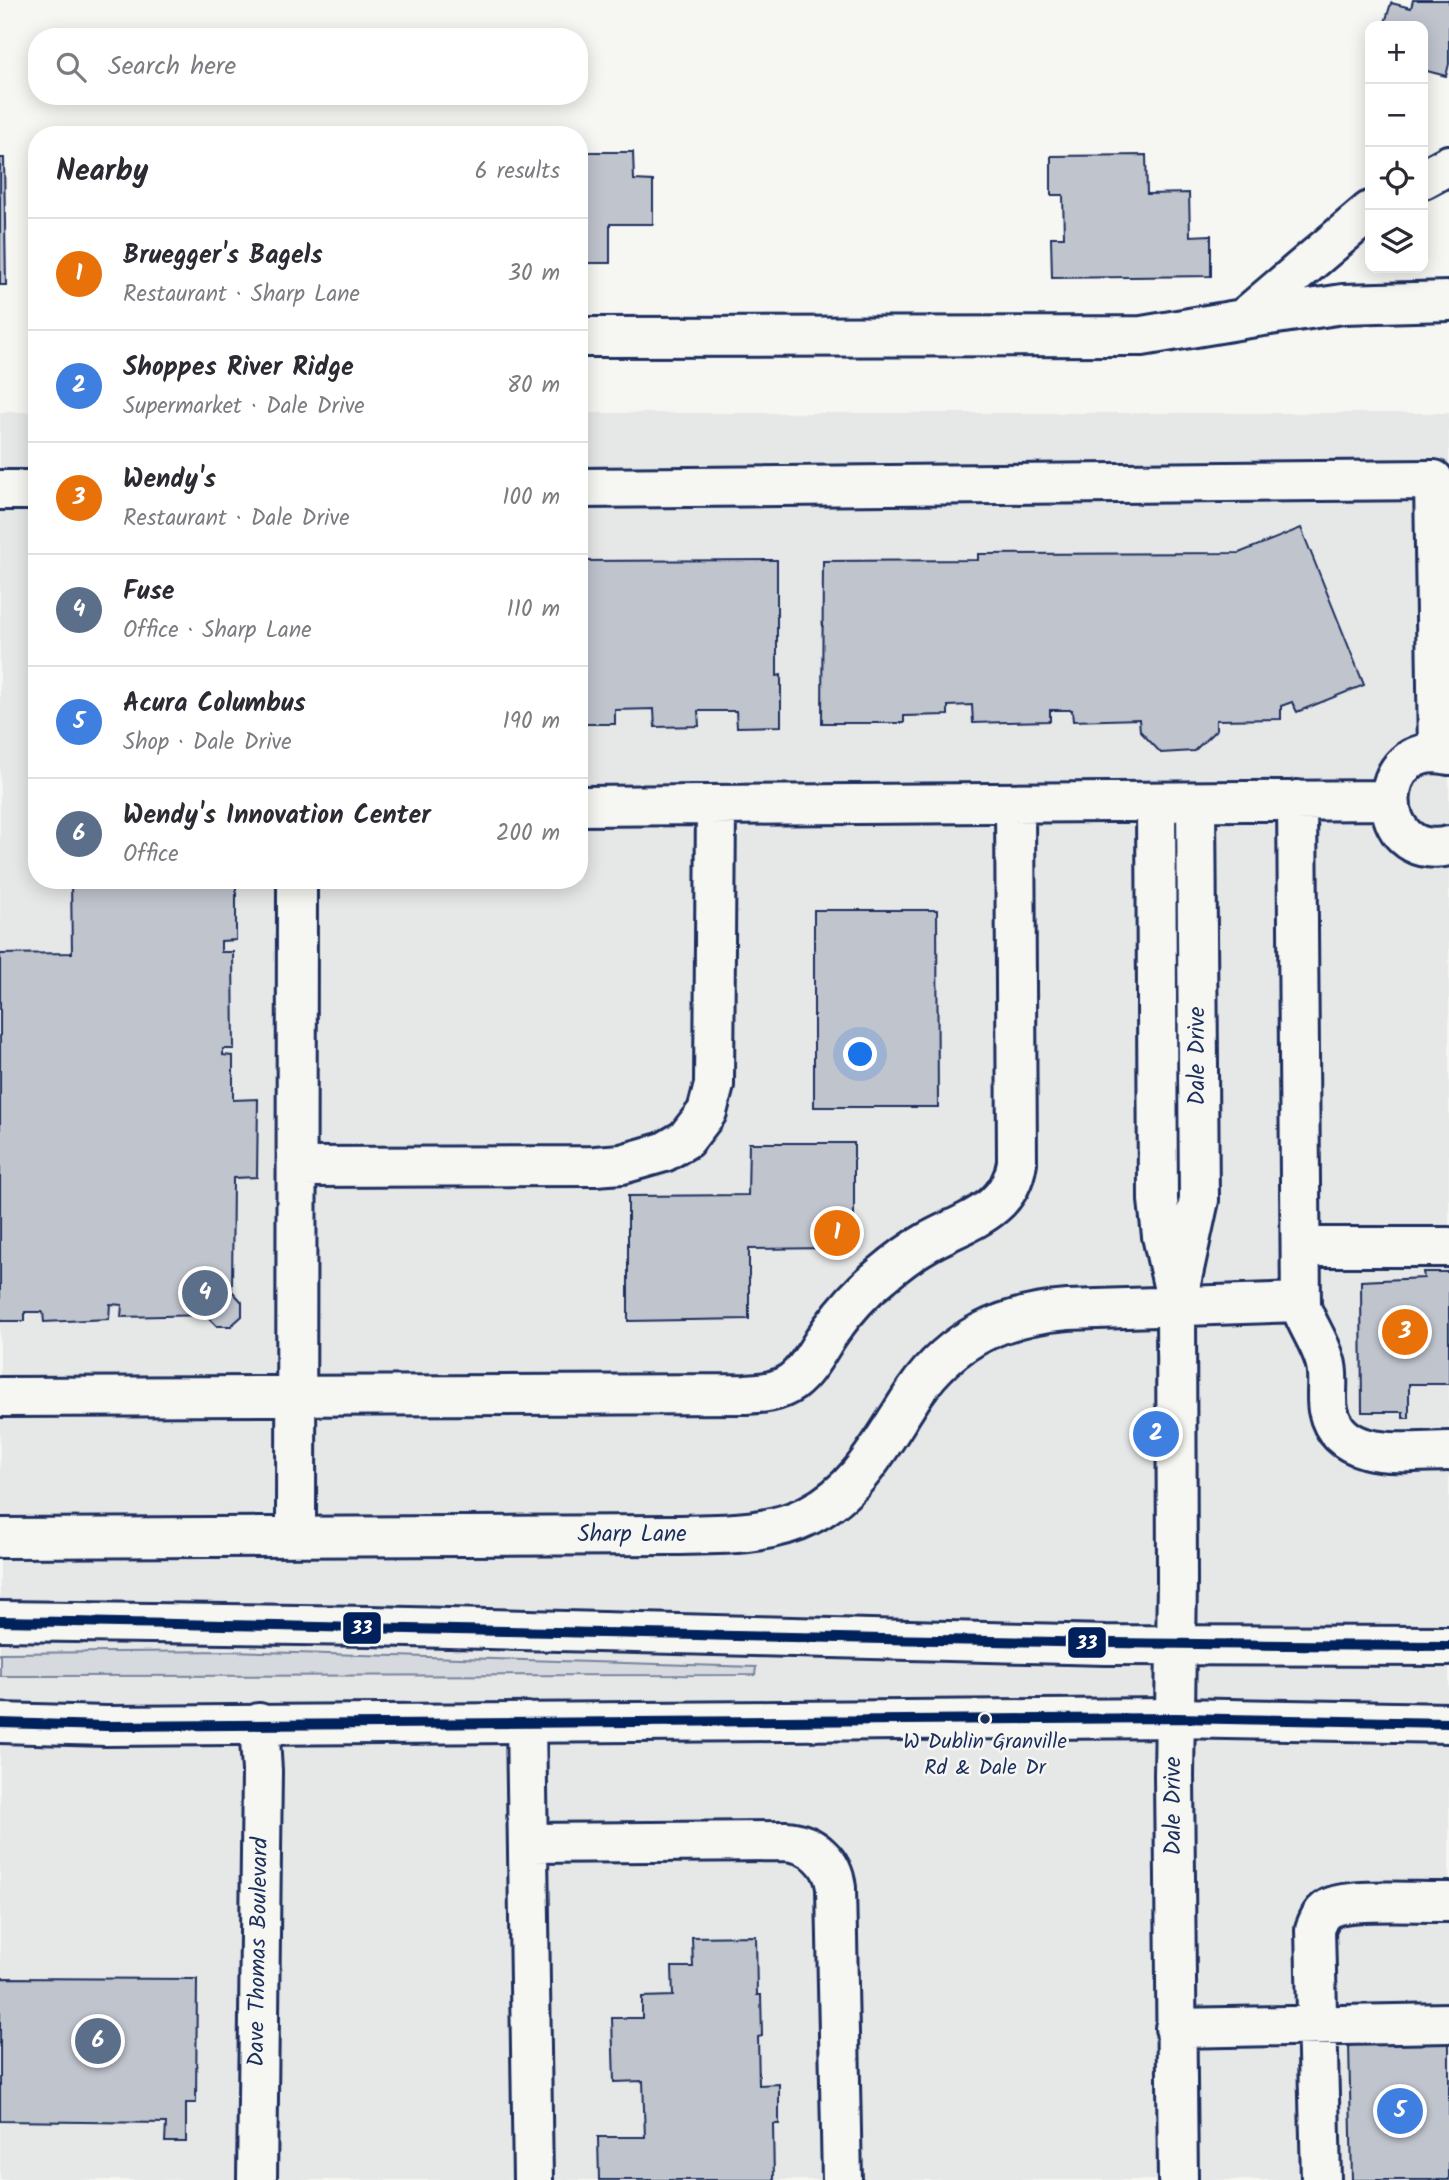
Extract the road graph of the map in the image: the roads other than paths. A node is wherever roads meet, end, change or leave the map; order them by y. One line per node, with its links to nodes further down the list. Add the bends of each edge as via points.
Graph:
1 (1449, 165): 2 (street)
2 (1428, 176)
3 (1365, 215): 5 (street)
4 (1449, 301): 5 (street, via 1343,304)
5 (1243, 319): 6 (street, via 1142,336)
6 (588, 337)
7 (588, 488): 10 (street, via 1434,480)
8 (0, 490): 9 (street)
9 (28, 490)
10 (1443, 754): 12 (street, via 1413,759 1401,769)
11 (1297, 800): 12 (street); 14 (street); 21 (street)
12 (1389, 800): 18 (street, via 1394,821 1408,839)
13 (1156, 802): 14 (street); 15 (street); 24 (street, Dale Drive, via 1158,1200)
14 (1196, 802): 24 (street, Dale Drive, via 1199,1200)
15 (1016, 803): 16 (street); 25 (street, via 1014,1179 992,1209 925,1244 864,1290 793,1381 772,1391 746,1394)
16 (716, 805): 17 (street); 20 (street, via 714,1085 707,1112 686,1139 654,1156 595,1166)
17 (588, 806)
18 (1449, 846)
19 (297, 889): 20 (street)
20 (297, 1167): 25 (street)
21 (1301, 1247): 22 (street); 23 (street)
22 (1449, 1247)
23 (1301, 1302): 24 (street, Sharp Lane); 27 (street, via 1325,1360 1328,1410 1339,1433 1368,1450)
24 (1176, 1306): 28 (street, Sharp Lane, via 1050,1311 995,1324 973,1337 925,1380 881,1448 843,1492 812,1513 776,1527 673,1535); 31 (street, Dale Drive)
25 (296, 1395): 26 (street); 28 (street)
26 (0, 1397)
27 (1449, 1451)
28 (296, 1537): 29 (street, Sharp Lane)
29 (0, 1538)
30 (0, 1621): 31 (street)
31 (1177, 1644): 32 (street); 33 (street, Dale Drive)
32 (1449, 1646)
33 (1175, 1718): 34 (street); 37 (street); 42 (street, Dale Drive)
34 (526, 1722): 36 (street); 38 (street)
35 (0, 1723): 36 (street)
36 (259, 1723): 43 (street, Dave Thomas Boulevard)
37 (1449, 1723)
38 (530, 1843): 44 (street); 45 (street, via 786,1840 803,1844 823,1858 836,1888)
39 (1449, 1902): 41 (street, via 1344,1904 1323,1913 1315,1928)
40 (1449, 2022): 41 (street)
41 (1317, 2025): 42 (street); 47 (street)
42 (1175, 2028): 46 (street, Dale Drive)
43 (257, 2180)
44 (533, 2180)
45 (842, 2180)
46 (1178, 2180)
47 (1321, 2180)

